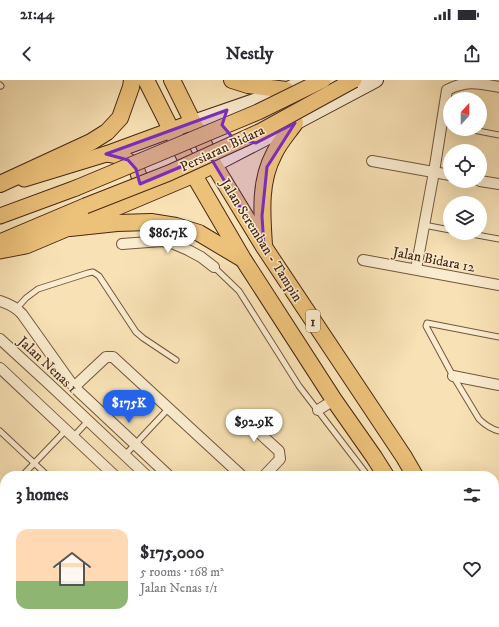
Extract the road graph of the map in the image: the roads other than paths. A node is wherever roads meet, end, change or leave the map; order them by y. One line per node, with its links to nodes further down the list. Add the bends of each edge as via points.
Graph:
1 (132, 80): 26 (highway, via 120,118 107,132)
2 (146, 80): 14 (highway, 1)
3 (172, 80): 12 (highway, 1)
4 (232, 80): 10 (highway, via 248,85)
5 (306, 80): 10 (main road)
6 (323, 80): 28 (main road, Persiaran Bidara, bridge, via 258,112 76,188)
7 (354, 80): 34 (main road, Persiaran Bidara, bridge, via 261,131 169,173)
8 (376, 80): 13 (main road, Persiaran Bidara)
9 (499, 87): 21 (street, via 468,82 447,90 444,124)
10 (286, 90): 11 (main road)
11 (227, 110): 12 (main road); 17 (main road, via 222,125 226,132 244,143)
12 (193, 122): 14 (main road); 20 (highway, 1)
13 (295, 123): 17 (main road, Persiaran Bidara); 36 (highway, via 274,152 268,168 262,216)
14 (172, 130): 18 (main road); 23 (highway, 1)
15 (487, 133): 16 (lane)
16 (499, 135)
17 (256, 144): 20 (main road, Persiaran Bidara)
18 (106, 154): 26 (main road); 27 (main road, via 128,160 136,169 140,179 140,191)
19 (372, 160): 21 (street)
20 (214, 165): 23 (main road); 36 (highway, Jalan Seremban - Tampin / 1)
21 (434, 172): 22 (street); 29 (street)
22 (443, 174)
23 (194, 175): 27 (main road); 38 (highway, Jalan Seremban - Tampin / 1)
24 (487, 182): 25 (street)
25 (499, 184)
26 (0, 185)
27 (135, 200): 30 (main road)
28 (0, 216)
29 (424, 225): 31 (lane); 41 (street)
30 (70, 228): 37 (main road, via 26,246); 38 (highway, via 152,222 176,226 199,233)
31 (443, 229)
32 (487, 237): 33 (lane)
33 (499, 239)
34 (0, 242)
35 (122, 244): 40 (street, via 162,241 174,244 201,257)
36 (264, 247): 74 (highway, Jalan Seremban - Tampin / 1)
37 (0, 252)
38 (243, 259): 54 (highway, Jalan Seremban - Tampin / 1)
39 (363, 260): 41 (street, Jalan Bidara 12)
40 (214, 268): 56 (lane, via 239,291 299,386)
41 (416, 270): 42 (street, Jalan Bidara 12)
42 (499, 285)
43 (0, 301): 44 (street)
44 (16, 308): 47 (lane, via 38,289 93,272 99,276 136,332); 49 (street)
45 (499, 337): 50 (lane, via 427,323 426,326)
46 (1, 340): 51 (street, Jalan Nenas 1)
47 (176, 360)
48 (0, 368): 61 (street)
49 (62, 370): 51 (street); 53 (street)
50 (453, 376): 52 (street); 59 (lane, via 479,419 493,430)
51 (48, 383): 58 (street, Jalan Nenas 1)
52 (499, 385)
53 (74, 388): 55 (street, via 106,357 113,356); 62 (street)
54 (334, 400): 56 (street); 73 (highway, Jalan Seremban - Tampin / 1)
55 (169, 408): 62 (lane); 70 (street)
56 (318, 410): 72 (lane)
57 (244, 419): 71 (street, via 279,451 280,459)
58 (88, 421): 61 (lane); 63 (street, Jalan Nenas 1)
59 (499, 431)
60 (0, 432): 64 (lane)
61 (70, 433): 64 (lane); 67 (street)
62 (135, 444): 63 (lane); 69 (street)
63 (125, 455): 68 (street, Jalan Nenas 1)
64 (34, 463): 65 (lane); 66 (lane)
65 (27, 471)
66 (43, 471)
67 (110, 471)
68 (141, 471)
69 (164, 471)
70 (237, 471)
71 (269, 471)
72 (364, 471)
73 (383, 471)
74 (412, 471)

